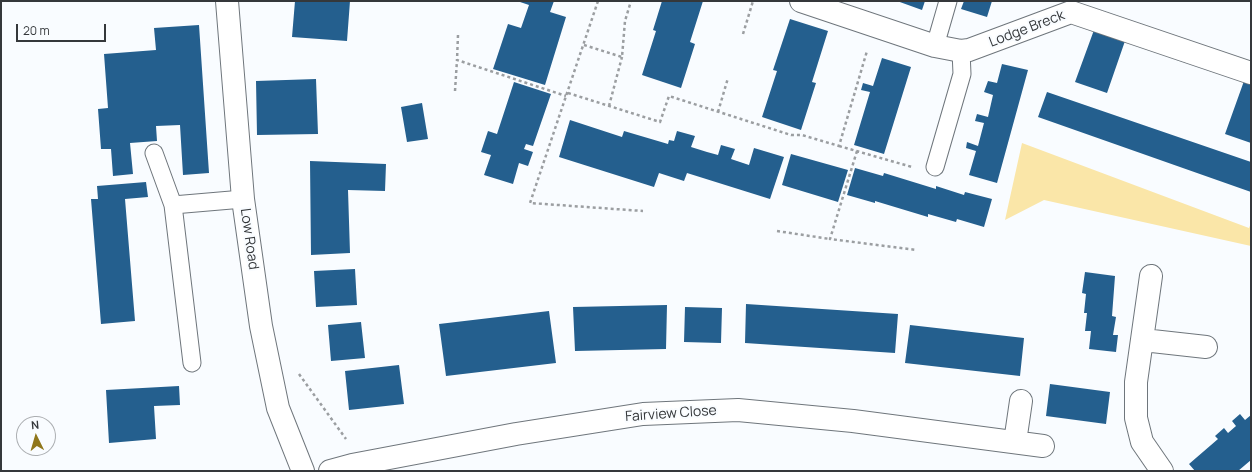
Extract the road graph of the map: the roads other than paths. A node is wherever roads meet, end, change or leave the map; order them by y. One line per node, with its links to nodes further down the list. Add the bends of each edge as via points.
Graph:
1 (227, 1): 10 (street, Low Road)
2 (801, 1): 4 (street, Lodge Breck)
3 (948, 1): 5 (lane)
4 (850, 9): 5 (street, Lodge Breck, via 874,25)
5 (935, 46): 6 (street, Lodge Breck)
6 (961, 51): 7 (street, Lodge Breck, via 1071,12); 9 (lane, via 962,74)
7 (1251, 73)
8 (154, 153): 11 (lane)
9 (935, 167)
10 (243, 199): 11 (lane); 19 (street, Low Road, via 261,326 278,408)
11 (173, 205): 15 (lane)
12 (1151, 276): 13 (street)
13 (1143, 340): 14 (street); 21 (street, via 1136,382 1136,418 1142,442)
14 (1206, 347)
15 (192, 363)
16 (1021, 401): 17 (street)
17 (1015, 442): 18 (street, Fairview Close); 20 (street, Fairview Close, via 853,421 738,410 643,414 516,434)
18 (1043, 446)
19 (303, 471)
20 (330, 471)
21 (1162, 471)

